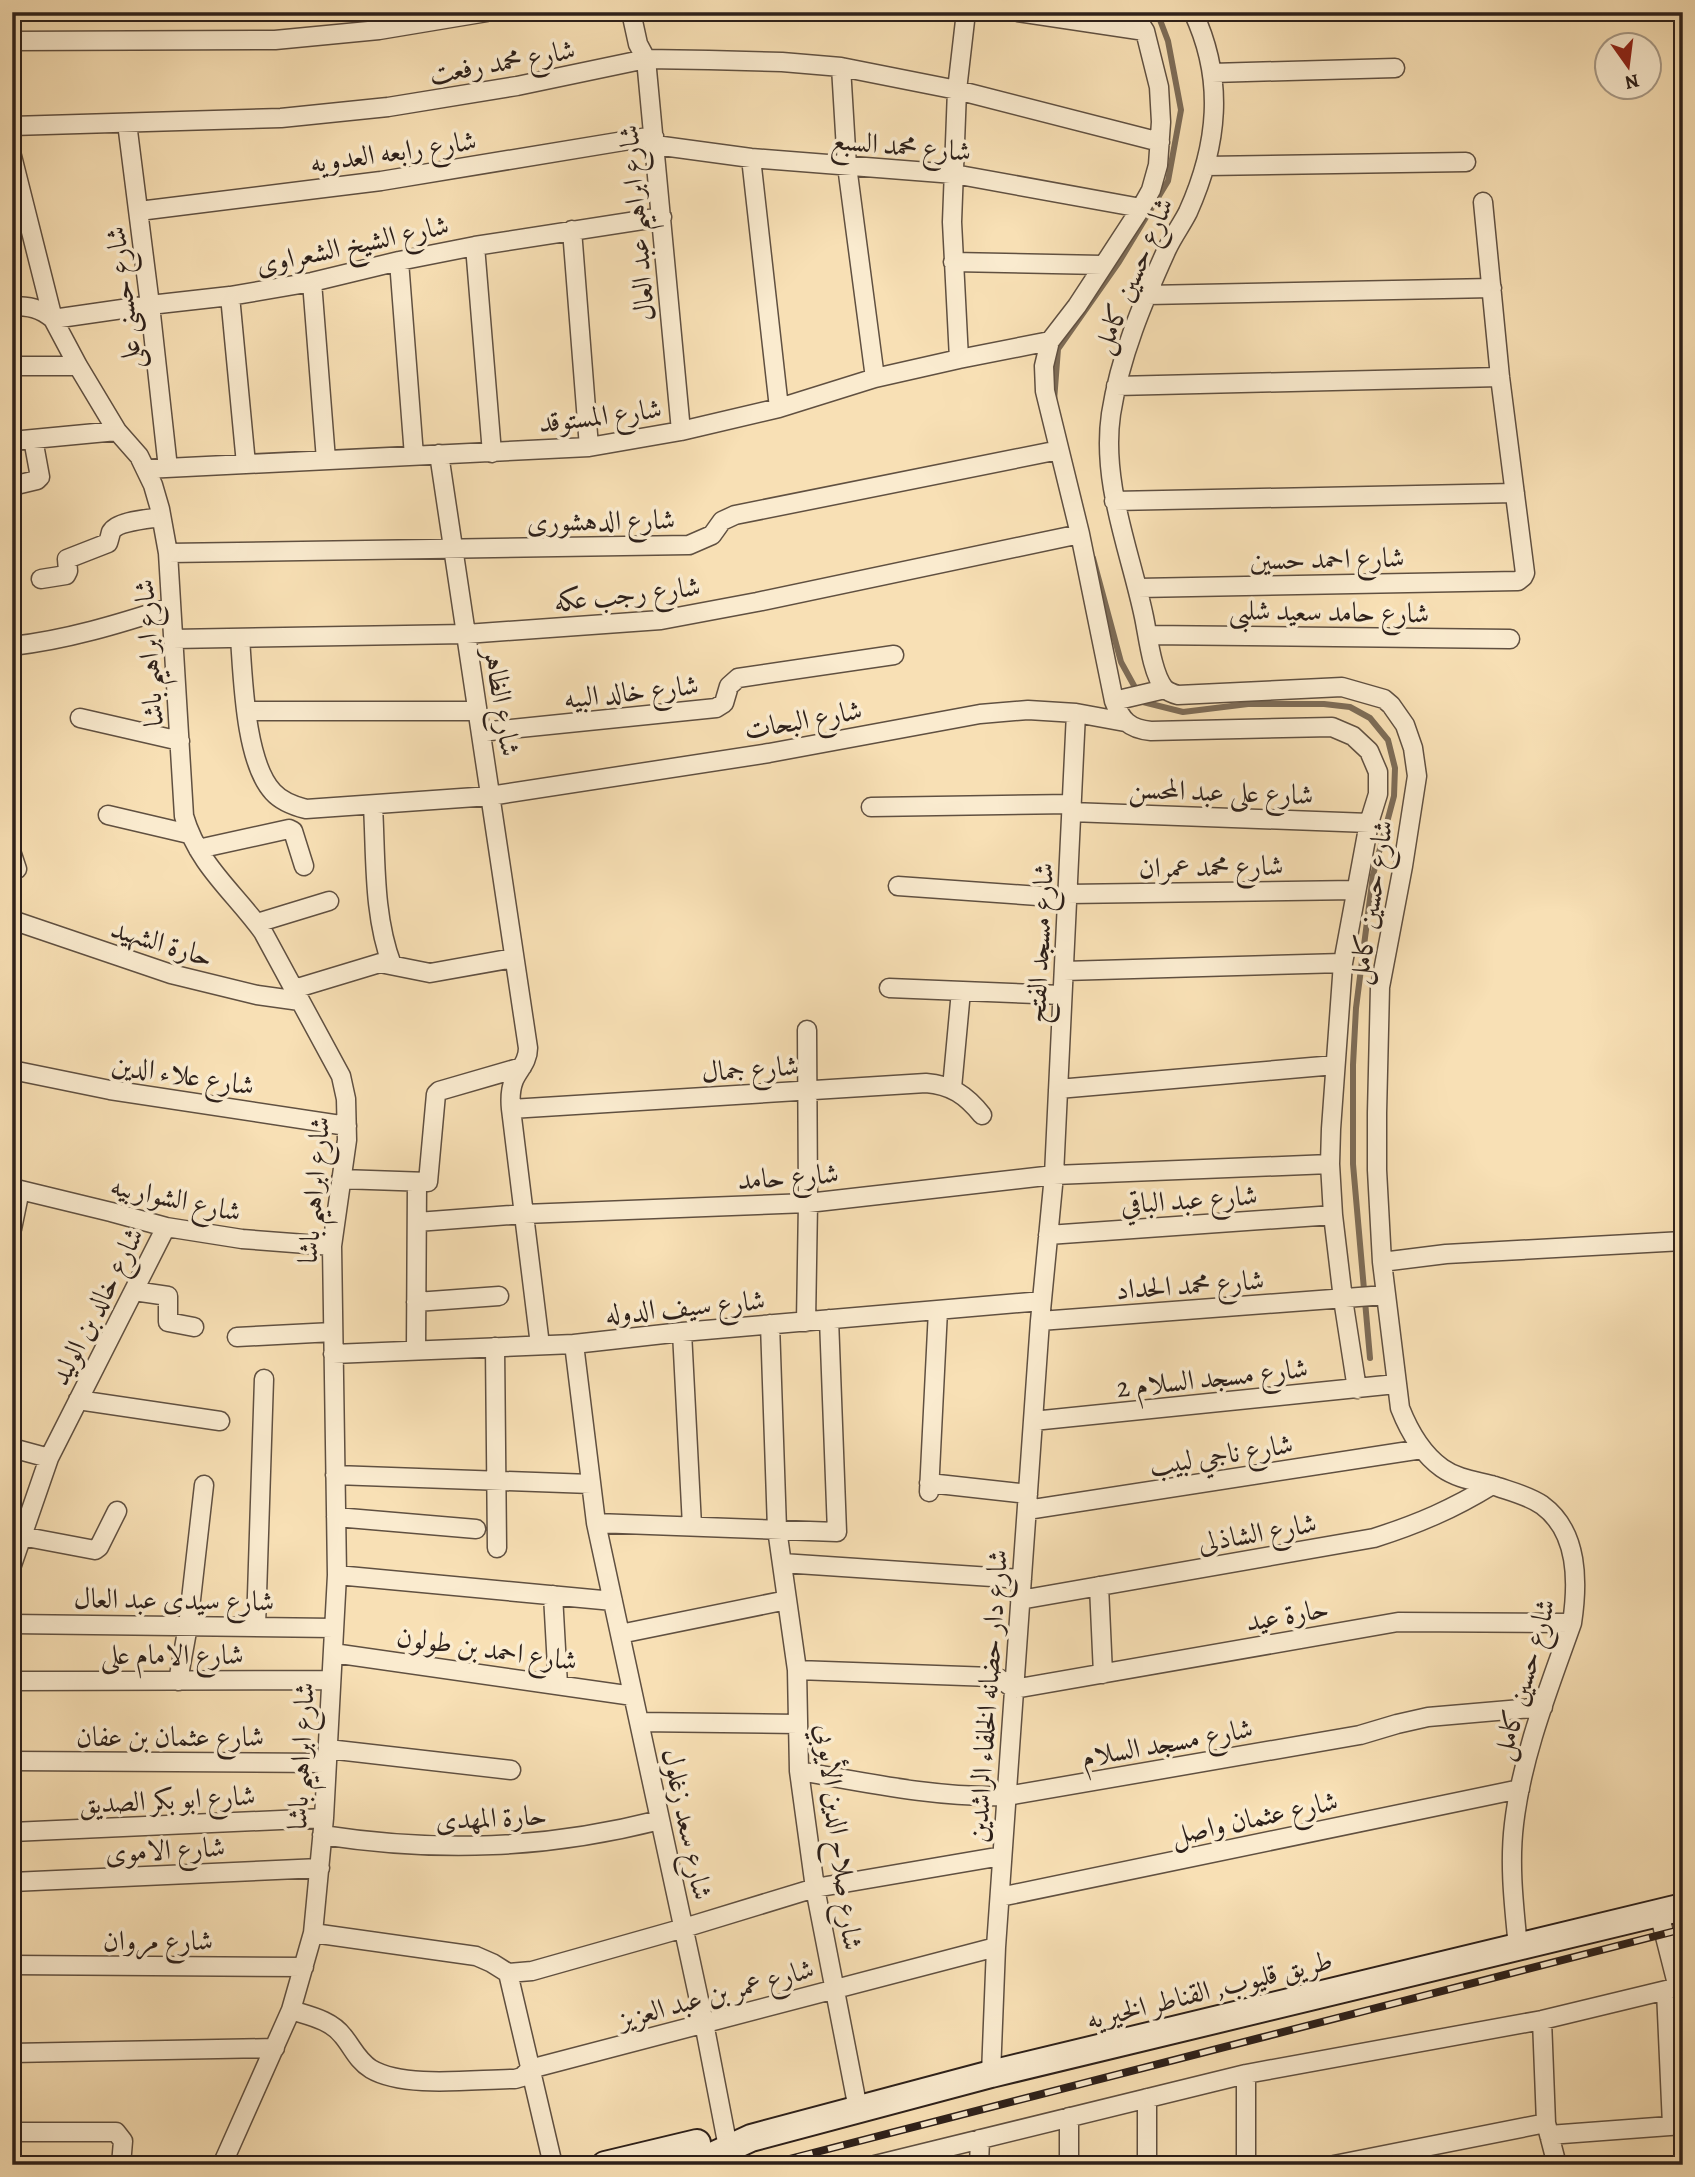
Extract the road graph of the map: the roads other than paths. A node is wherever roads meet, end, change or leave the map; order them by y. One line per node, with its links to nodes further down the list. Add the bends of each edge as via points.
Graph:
1 (631, 12): 9 (street, شارع ابراهيم عبد العال)
2 (966, 12): 13 (street)
3 (1018, 12): 7 (street)
4 (1133, 12): 7 (street, شارع حسين كامل)
5 (1193, 12): 12 (street, شارع حسين كامل)
6 (481, 13): 8 (street, via 379,30 275,40)
7 (1145, 31): 17 (street, شارع حسين كامل, via 1159,87)
8 (12, 41)
9 (646, 59): 10 (street, شارع محمد رفعت); 14 (street, شارع محمد رفعت, via 388,107 281,118); 16 (street, شارع ابراهيم عبد العال)
10 (841, 67): 13 (street, شارع محمد رفعت); 21 (street)
11 (1395, 68): 12 (street)
12 (1212, 73): 22 (street, شارع حسين كامل, via 1215,111)
13 (957, 90): 17 (street, شارع محمد رفعت); 23 (street)
14 (127, 123): 15 (street, شارع محمد رفعت); 27 (street, شارع حسنى على)
15 (12, 126)
16 (654, 140): 19 (street, شارع محمد السبع); 27 (street, شارع رابعه العدويه); 28 (street, شارع ابراهيم عبد العال)
17 (1160, 142): 26 (street, شارع حسين كامل, via 1151,190)
18 (12, 156): 24 (street, شارع ابراهيم باشا)
19 (751, 159): 21 (street, شارع محمد السبع); 48 (street)
20 (1466, 162): 22 (street)
21 (847, 166): 23 (street, شارع محمد السبع); 46 (street)
22 (1206, 166): 36 (street, شارع حسين كامل)
23 (954, 174): 26 (street, شارع محمد السبع); 32 (street)
24 (15, 184): 40 (street, شارع ابراهيم باشا)
25 (1483, 202): 35 (street)
26 (1141, 208): 33 (street, شارع حسين كامل)
27 (139, 211): 38 (street, شارع حسنى على)
28 (662, 217): 29 (street, شارع الشيخ الشعراوى); 50 (street, شارع ابراهيم عبد العال)
29 (572, 230): 30 (street, شارع الشيخ الشعراوى); 53 (street)
30 (475, 246): 31 (street, شارع الشيخ الشعراوى); 55 (street)
31 (399, 261): 34 (street, شارع الشيخ الشعراوى); 57 (street)
32 (953, 262): 33 (street); 42 (street)
33 (1102, 265): 41 (street, شارع حسين كامل)
34 (312, 282): 37 (street, شارع الشيخ الشعراوى); 58 (street)
35 (1492, 288): 36 (street); 45 (street)
36 (1147, 295): 47 (street, شارع حسين كامل)
37 (230, 296): 38 (street, شارع الشيخ الشعراوى); 59 (street)
38 (150, 305): 40 (street, شارع الشيخ الشعراوى); 60 (street, شارع حسنى على)
39 (12, 306): 40 (street, via 34,307)
40 (52, 319): 44 (street, شارع ابراهيم باشا)
41 (1050, 341): 42 (street, شارع المستوقد); 54 (street, شارع حسين كامل, via 1045,391)
42 (959, 359): 46 (street, شارع المستوقد)
43 (12, 366): 44 (street)
44 (78, 366): 49 (street, شارع ابراهيم باشا)
45 (1500, 377): 47 (street); 63 (street)
46 (875, 379): 48 (street, شارع المستوقد)
47 (1116, 386): 64 (street, شارع حسين كامل, via 1110,443)
48 (779, 408): 50 (street, شارع المستوقد)
49 (117, 431): 51 (street); 61 (street, شارع ابراهيم باشا)
50 (681, 431): 53 (street, شارع المستوقد)
51 (33, 439): 52 (street); 62 (street, via 40,477)
52 (12, 441)
53 (589, 447): 55 (street, شارع المستوقد)
54 (1059, 450): 66 (street, شارع حسين كامل); 67 (street, شارع الدهشورى, via 735,515 722,521 712,535 689,545)
55 (492, 453): 56 (street, شارع المستوقد)
56 (439, 454): 57 (street, شارع المستوقد); 67 (street, شارع الظاهر)
57 (414, 456): 58 (street, شارع المستوقد)
58 (326, 460): 59 (street, شارع المستوقد)
59 (246, 464): 60 (street, شارع المستوقد)
60 (168, 468): 61 (street, شارع المستوقد)
61 (146, 469): 65 (street, شارع ابراهيم باشا)
62 (12, 486)
63 (1515, 493): 64 (street); 70 (street, شارع احمد حسين, via 1525,573 1518,580)
64 (1115, 501): 70 (street, شارع حسين كامل)
65 (162, 517): 68 (street, شارع ابراهيم باشا); 69 (street, via 116,527 107,544 66,559 66,575)
66 (1080, 534): 72 (street, شارع رجب عكه, via 661,620); 80 (street, شارع حسين كامل)
67 (453, 549): 68 (street, شارع الدهشورى); 72 (street, شارع الظاهر)
68 (169, 553): 71 (street, شارع ابراهيم باشا)
69 (41, 579)
70 (1138, 587): 73 (street, شارع حسين كامل)
71 (171, 607): 75 (street, شارع ابراهيم باشا); 77 (street)
72 (466, 634): 74 (street, شارع رجب عكه); 82 (street, شارع الظاهر)
73 (1148, 635): 76 (street, شارع حامد سعيد شلبى); 79 (street, شارع حسين كامل)
74 (240, 638): 75 (street, شارع رجب عكه); 81 (street, شارع البحات)
75 (173, 639): 87 (street, شارع ابراهيم باشا)
76 (1510, 639)
77 (13, 649)
78 (894, 655): 86 (street, شارع خالد البيه, via 738,678 716,708)
79 (1165, 689): 80 (street); 134 (street, شارع حسين كامل, via 1178,695 1342,687 1384,699 1405,726 1417,776 1380,987 1377,1170)
80 (1114, 701): 85 (street, شارع حسين كامل)
81 (246, 711): 82 (street); 89 (street, شارع البحات, via 263,780 274,794 306,809)
82 (477, 711): 86 (street, شارع الظاهر)
83 (1076, 713): 85 (street, شارع البحات); 88 (street, شارع البحات, via 980,714 769,753); 91 (street, شارع مسجد الفتح)
84 (80, 718): 87 (street)
85 (1125, 722): 93 (street, شارع حسين كامل, via 1151,731 1309,727 1342,731 1369,751 1377,772 1378,794)
86 (481, 732): 88 (street, شارع الظاهر)
87 (180, 741): 94 (street, شارع ابراهيم باشا, via 184,816)
88 (490, 796): 89 (street, شارع البحات); 102 (street, شارع الظاهر)
89 (373, 806): 104 (street, via 380,918)
90 (871, 807): 91 (street, شارع على عبد المحسن)
91 (1071, 808): 93 (street, شارع على عبد المحسن); 98 (street, شارع مسجد الفتح)
92 (107, 815): 94 (street)
93 (1369, 822): 97 (street, شارع حسين كامل)
94 (194, 841): 95 (street, via 289,829); 101 (street, شارع ابراهيم باشا, via 217,879)
95 (304, 866)
96 (898, 886): 98 (street, شارع محمد عمران)
97 (1356, 890): 98 (street, شارع محمد عمران); 103 (street, شارع حسين كامل)
98 (1067, 896): 105 (street, شارع مسجد الفتح)
99 (329, 901): 101 (street)
100 (12, 920): 108 (street, حارة الشهيد, via 214,986)
101 (257, 923): 108 (street, شارع ابراهيم باشا)
102 (514, 958): 104 (street, via 430,973); 112 (street, شارع الظاهر, via 528,1048)
103 (1343, 963): 105 (street); 111 (street, شارع حسين كامل)
104 (392, 965): 108 (street, via 377,963)
105 (1064, 971): 109 (street, شارع مسجد الفتح)
106 (889, 988): 107 (street)
107 (961, 991): 109 (street); 114 (street)
108 (297, 995): 119 (street, شارع ابراهيم باشا, via 341,1076)
109 (1062, 995): 115 (street, شارع مسجد الفتح)
110 (807, 1030): 116 (street)
111 (1335, 1065): 115 (street); 120 (street, شارع حسين كامل)
112 (522, 1067): 117 (street, شارع الظاهر, via 510,1094); 123 (street, via 438,1093 429,1180)
113 (12, 1070): 119 (street, شارع علاء الدين, via 110,1090)
114 (952, 1088): 116 (street, شارع جمال, via 926,1083); 118 (street)
115 (1058, 1089): 121 (street, شارع مسجد الفتح)
116 (807, 1091): 117 (street, شارع جمال); 125 (street)
117 (511, 1110): 126 (street, شارع الظاهر)
118 (982, 1115)
119 (347, 1126): 122 (street, شارع ابراهيم باشا)
120 (1330, 1164): 121 (street, شارع حامد); 127 (street, شارع حسين كامل)
121 (1054, 1175): 125 (street, شارع حامد); 131 (street, شارع مسجد الفتح)
122 (341, 1180): 123 (street); 133 (street, شارع ابراهيم باشا)
123 (417, 1183): 128 (street)
124 (16, 1189): 129 (street, شارع الشواربيه); 130 (street)
125 (808, 1203): 126 (street, شارع حامد); 144 (street)
126 (524, 1214): 128 (street, شارع حامد); 151 (street, شارع الظاهر)
127 (1333, 1215): 131 (street, شارع عبد الباقي); 138 (street, شارع حسين كامل)
128 (417, 1222): 140 (street)
129 (166, 1227): 133 (street, شارع الشواربيه); 135 (street, شارع خالد بن الوليد)
130 (12, 1229)
131 (1048, 1235): 139 (street, شارع دار حضانه الخلفاء الراشدين)
132 (1683, 1241): 134 (street, via 1446,1254)
133 (332, 1246): 147 (street, شارع ابراهيم باشا)
134 (1382, 1262): 136 (street, شارع حسين كامل)
135 (134, 1290): 146 (street, via 167,1296 168,1322); 158 (street, شارع خالد بن الوليد)
136 (1385, 1295): 138 (street, شارع محمد الحداد); 156 (street, شارع حسين كامل)
137 (499, 1296): 140 (street)
138 (1343, 1299): 143 (street, شارع محمد الحداد); 157 (street, شارع حسين كامل)
139 (1042, 1301): 141 (street, شارع سيف الدوله); 143 (street, شارع دار حضانه الخلفاء الراشدين)
140 (416, 1302): 153 (street)
141 (938, 1310): 142 (street, شارع سيف الدوله); 169 (street, شارع ناجي لبيب, via 929,1487)
142 (829, 1319): 144 (street, شارع سيف الدوله); 175 (street, via 837,1532)
143 (1040, 1321): 160 (street, شارع دار حضانه الخلفاء الراشدين)
144 (806, 1322): 145 (street, شارع سيف الدوله)
145 (770, 1324): 148 (street, شارع سيف الدوله); 175 (street, شارع صلاح الدين الأيوبي)
146 (194, 1327)
147 (333, 1332): 149 (street); 154 (street, شارع ابراهيم باشا)
148 (682, 1332): 150 (street, شارع سيف الدوله); 173 (street)
149 (237, 1337)
150 (574, 1343): 151 (street, شارع سيف الدوله); 166 (street, شارع سعد زغلول)
151 (540, 1345): 152 (street, شارع سيف الدوله)
152 (495, 1347): 153 (street, شارع سيف الدوله); 165 (street)
153 (416, 1350): 154 (street, شارع سيف الدوله)
154 (333, 1354): 164 (street, شارع ابراهيم باشا)
155 (264, 1379): 190 (street)
156 (1396, 1384): 157 (street, شارع مسجد السلام 2); 162 (street, شارع حسين كامل, via 1400,1408)
157 (1357, 1389): 160 (street, شارع مسجد السلام 2)
158 (78, 1400): 159 (street); 163 (street, شارع خالد بن الوليد)
159 (220, 1421)
160 (1033, 1421): 169 (street, شارع دار حضانه الخلفاء الراشدين)
161 (12, 1448): 163 (street)
162 (1422, 1449): 168 (street, شارع حسين كامل, via 1442,1468 1466,1480); 169 (street, شارع ناجي لبيب)
163 (49, 1458): 176 (street, شارع خالد بن الوليد)
164 (335, 1475): 165 (street); 171 (street, شارع ابراهيم باشا)
165 (496, 1481): 166 (street); 177 (street)
166 (591, 1484): 172 (street, شارع سعد زغلول)
167 (204, 1485): 189 (street)
168 (1492, 1485): 182 (street, شارع الشاذلى, via 1415,1525 1374,1538); 188 (street, شارع حسين كامل, via 1542,1505 1567,1535 1575,1577)
169 (1027, 1502): 181 (street, شارع دار حضانه الخلفاء الراشدين)
170 (117, 1511): 176 (street, via 95,1550)
171 (336, 1517): 174 (street); 180 (street, شارع ابراهيم باشا)
172 (596, 1523): 173 (street); 186 (street, شارع سعد زغلول)
173 (692, 1526): 175 (street)
174 (476, 1529)
175 (777, 1529): 179 (street, شارع صلاح الدين الأيوبي)
176 (21, 1536): 178 (street, شارع خالد بن الوليد)
177 (498, 1548)
178 (13, 1561)
179 (782, 1563): 181 (street); 184 (street, شارع صلاح الدين الأيوبي)
180 (337, 1575): 183 (street); 191 (street, شارع ابراهيم باشا)
181 (1022, 1579): 185 (street, شارع دار حضانه الخلفاء الراشدين)
182 (1099, 1586): 185 (street, شارع الشاذلى); 195 (street)
183 (553, 1595): 186 (street); 199 (street)
184 (787, 1600): 192 (street); 194 (street, شارع صلاح الدين الأيوبي)
185 (1020, 1600): 200 (street, شارع دار حضانه الخلفاء الراشدين)
186 (613, 1601): 192 (street, شارع سعد زغلول)
187 (12, 1623): 189 (street, شارع سيدى عبد العال)
188 (1572, 1623): 195 (street, حارة عيد, via 1412,1620); 202 (street, شارع حسين كامل)
189 (188, 1626): 190 (street, شارع سيدى عبد العال); 198 (street)
190 (256, 1626): 191 (street, شارع سيدى عبد العال)
191 (334, 1628): 193 (street, شارع ابراهيم باشا)
192 (620, 1634): 201 (street, شارع سعد زغلول)
193 (333, 1653): 196 (street, شارع ابراهيم باشا); 199 (street, شارع احمد بن طولون)
194 (797, 1670): 200 (street, via 992,1677); 204 (street, شارع صلاح الدين الأيوبي)
195 (1103, 1674): 200 (street, حارة عيد)
196 (331, 1680): 198 (street, شارع الامام على); 205 (street, شارع ابراهيم باشا)
197 (12, 1681): 198 (street, شارع الامام على)
198 (178, 1681)
199 (558, 1685): 201 (street, شارع احمد بن طولون)
200 (1014, 1689): 210 (street, شارع دار حضانه الخلفاء الراشدين)
201 (634, 1696): 203 (street, شارع سعد زغلول)
202 (1543, 1707): 209 (street, شارع حسين كامل); 210 (street, شارع مسجد السلام, via 1428,1717 1360,1735)
203 (639, 1722): 204 (street); 211 (street, شارع سعد زغلول)
204 (798, 1724): 208 (street, شارع صلاح الدين الأيوبي)
205 (327, 1756): 206 (street, شارع عثمان بن عفان); 207 (street, شارع عثمان بن عفان); 212 (street, شارع ابراهيم باشا)
206 (12, 1761)
207 (512, 1770)
208 (799, 1771): 210 (street, شارع مسجد السلام, via 908,1791); 217 (street, شارع صلاح الدين الأيوبي)
209 (1520, 1789): 218 (street, شارع عثمان واصل); 223 (street, شارع حسين كامل, via 1512,1861)
210 (1007, 1796): 214 (street, شارع دار حضانه الخلفاء الراشدين)
211 (660, 1820): 212 (street, حارة المهدى, via 549,1842 473,1847 397,1845); 220 (street, شارع سعد زغلول)
212 (323, 1827): 213 (street, شارع ابو بكر الصديق); 215 (street, شارع ابراهيم باشا)
213 (12, 1832)
214 (1002, 1856): 217 (street); 218 (street, شارع دار حضانه الخلفاء الراشدين)
215 (320, 1868): 216 (street, شارع الاموى); 221 (street, شارع ابراهيم باشا)
216 (12, 1882)
217 (815, 1888): 220 (street); 228 (street, شارع صلاح الدين الأيوبي)
218 (1000, 1897): 222 (street, شارع دار حضانه الخلفاء الراشدين)
219 (1671, 1910): 223 (main road, طريق قليوب, القناطر الخيريه); 227 (street)
220 (684, 1928): 226 (street, via 532,1971); 231 (street, شارع سعد زغلول)
221 (313, 1933): 225 (street, شارع ابراهيم باشا); 226 (street, via 476,1956)
222 (996, 1947): 228 (street, شارع عمر بن عبد العزيز); 235 (street, شارع دار حضانه الخلفاء الراشدين)
223 (1518, 1947): 235 (main road, طريق قليوب, القناطر الخيريه)
224 (12, 1965): 225 (street, شارع مروان)
225 (304, 1967): 229 (street, شارع ابراهيم باشا)
226 (508, 1973): 234 (street)
227 (1676, 1988): 230 (street); 240 (street)
228 (835, 1989): 231 (street, شارع عمر بن عبد العزيز); 238 (street, شارع صلاح الدين الأيوبي)
229 (291, 2010): 232 (street, شارع ابراهيم باشا); 234 (street, شارع عمر بن عبد العزيز, via 327,2022 360,2061 397,2078 515,2078)
230 (1542, 2020): 236 (street); 241 (street)
231 (705, 2023): 234 (street, شارع عمر بن عبد العزيز); 243 (street, شارع سعد زغلول)
232 (275, 2048): 233 (street); 247 (street, شارع ابراهيم باشا)
233 (12, 2053)
234 (530, 2069): 248 (street)
235 (990, 2074): 238 (main road, طريق قليوب, القناطر الخيريه)
236 (1246, 2074): 237 (street); 254 (street)
237 (1147, 2098): 239 (street); 253 (street)
238 (858, 2109): 243 (main road, طريق قليوب, القناطر الخيريه)
239 (1069, 2117): 244 (street); 252 (street)
240 (1677, 2125): 241 (street)
241 (1547, 2129): 255 (street); 256 (street)
242 (12, 2132): 246 (street, via 116,2132 123,2141)
243 (738, 2138): 249 (main road, طريق قليوب, القناطر الخيريه); 250 (main road, طريق قليوب, القناطر الخيريه, via 712,2156)
244 (980, 2139): 245 (street); 251 (street)
245 (880, 2164)
246 (121, 2165)
247 (222, 2165)
248 (554, 2165)
249 (605, 2165)
250 (676, 2165)
251 (979, 2165)
252 (1069, 2165)
253 (1147, 2165)
254 (1246, 2165)
255 (1334, 2165)
256 (1557, 2165)

